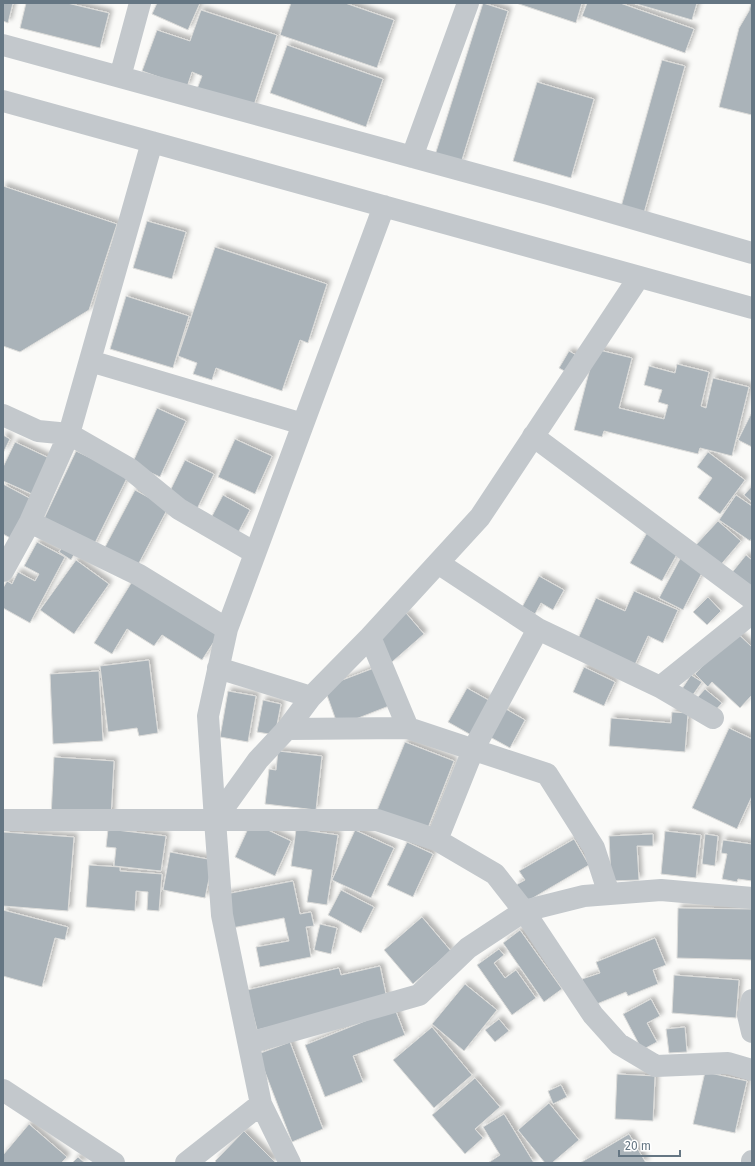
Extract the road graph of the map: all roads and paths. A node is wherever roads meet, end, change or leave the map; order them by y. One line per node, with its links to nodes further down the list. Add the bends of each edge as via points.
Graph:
1 (140, 3): 4 (street)
2 (468, 3): 7 (street)
3 (3, 45): 4 (street)
4 (120, 77): 7 (street)
5 (3, 101): 6 (street)
6 (152, 142): 8 (street); 12 (street)
7 (412, 157): 9 (street)
8 (384, 206): 10 (street); 14 (street)
9 (752, 253)
10 (639, 277): 11 (street); 16 (street)
11 (752, 308)
12 (90, 361): 14 (street); 15 (street)
13 (3, 415): 15 (street, via 38,431)
14 (303, 424): 18 (street)
15 (68, 434): 17 (street); 18 (street, via 130,469 180,508)
16 (534, 436): 19 (street, via 480,517); 21 (street)
17 (30, 522): 20 (street); 23 (street, via 139,575)
18 (255, 553): 23 (street)
19 (438, 563): 24 (street); 25 (street)
20 (3, 571)
21 (752, 599)
22 (752, 613): 27 (street)
23 (227, 629): 26 (street)
24 (538, 629): 27 (street); 32 (street)
25 (370, 637): 28 (street); 30 (street)
26 (218, 668): 28 (street); 34 (street, via 208,716)
27 (660, 687): 29 (street)
28 (311, 696): 31 (street)
29 (713, 718)
30 (408, 728): 31 (street); 32 (street)
31 (287, 729): 34 (street, via 258,760)
32 (473, 750): 35 (street); 36 (street, via 548,774 594,848)
33 (3, 820): 34 (street)
34 (215, 820): 35 (street, via 377,820); 41 (street, via 222,915)
35 (437, 840): 38 (street, via 495,874)
36 (609, 894): 37 (street, via 661,890); 38 (street, via 584,896)
37 (752, 898)
38 (524, 911): 41 (street, via 468,948 419,995); 42 (street, via 593,1015 619,1044 656,1066 728,1063)
39 (752, 1000): 40 (street, via 748,1015)
40 (752, 1032)
41 (249, 1043): 44 (street)
42 (752, 1070)
43 (3, 1090): 45 (street)
44 (261, 1104): 46 (street); 47 (street)
45 (114, 1163)
46 (186, 1163)
47 (290, 1163)

